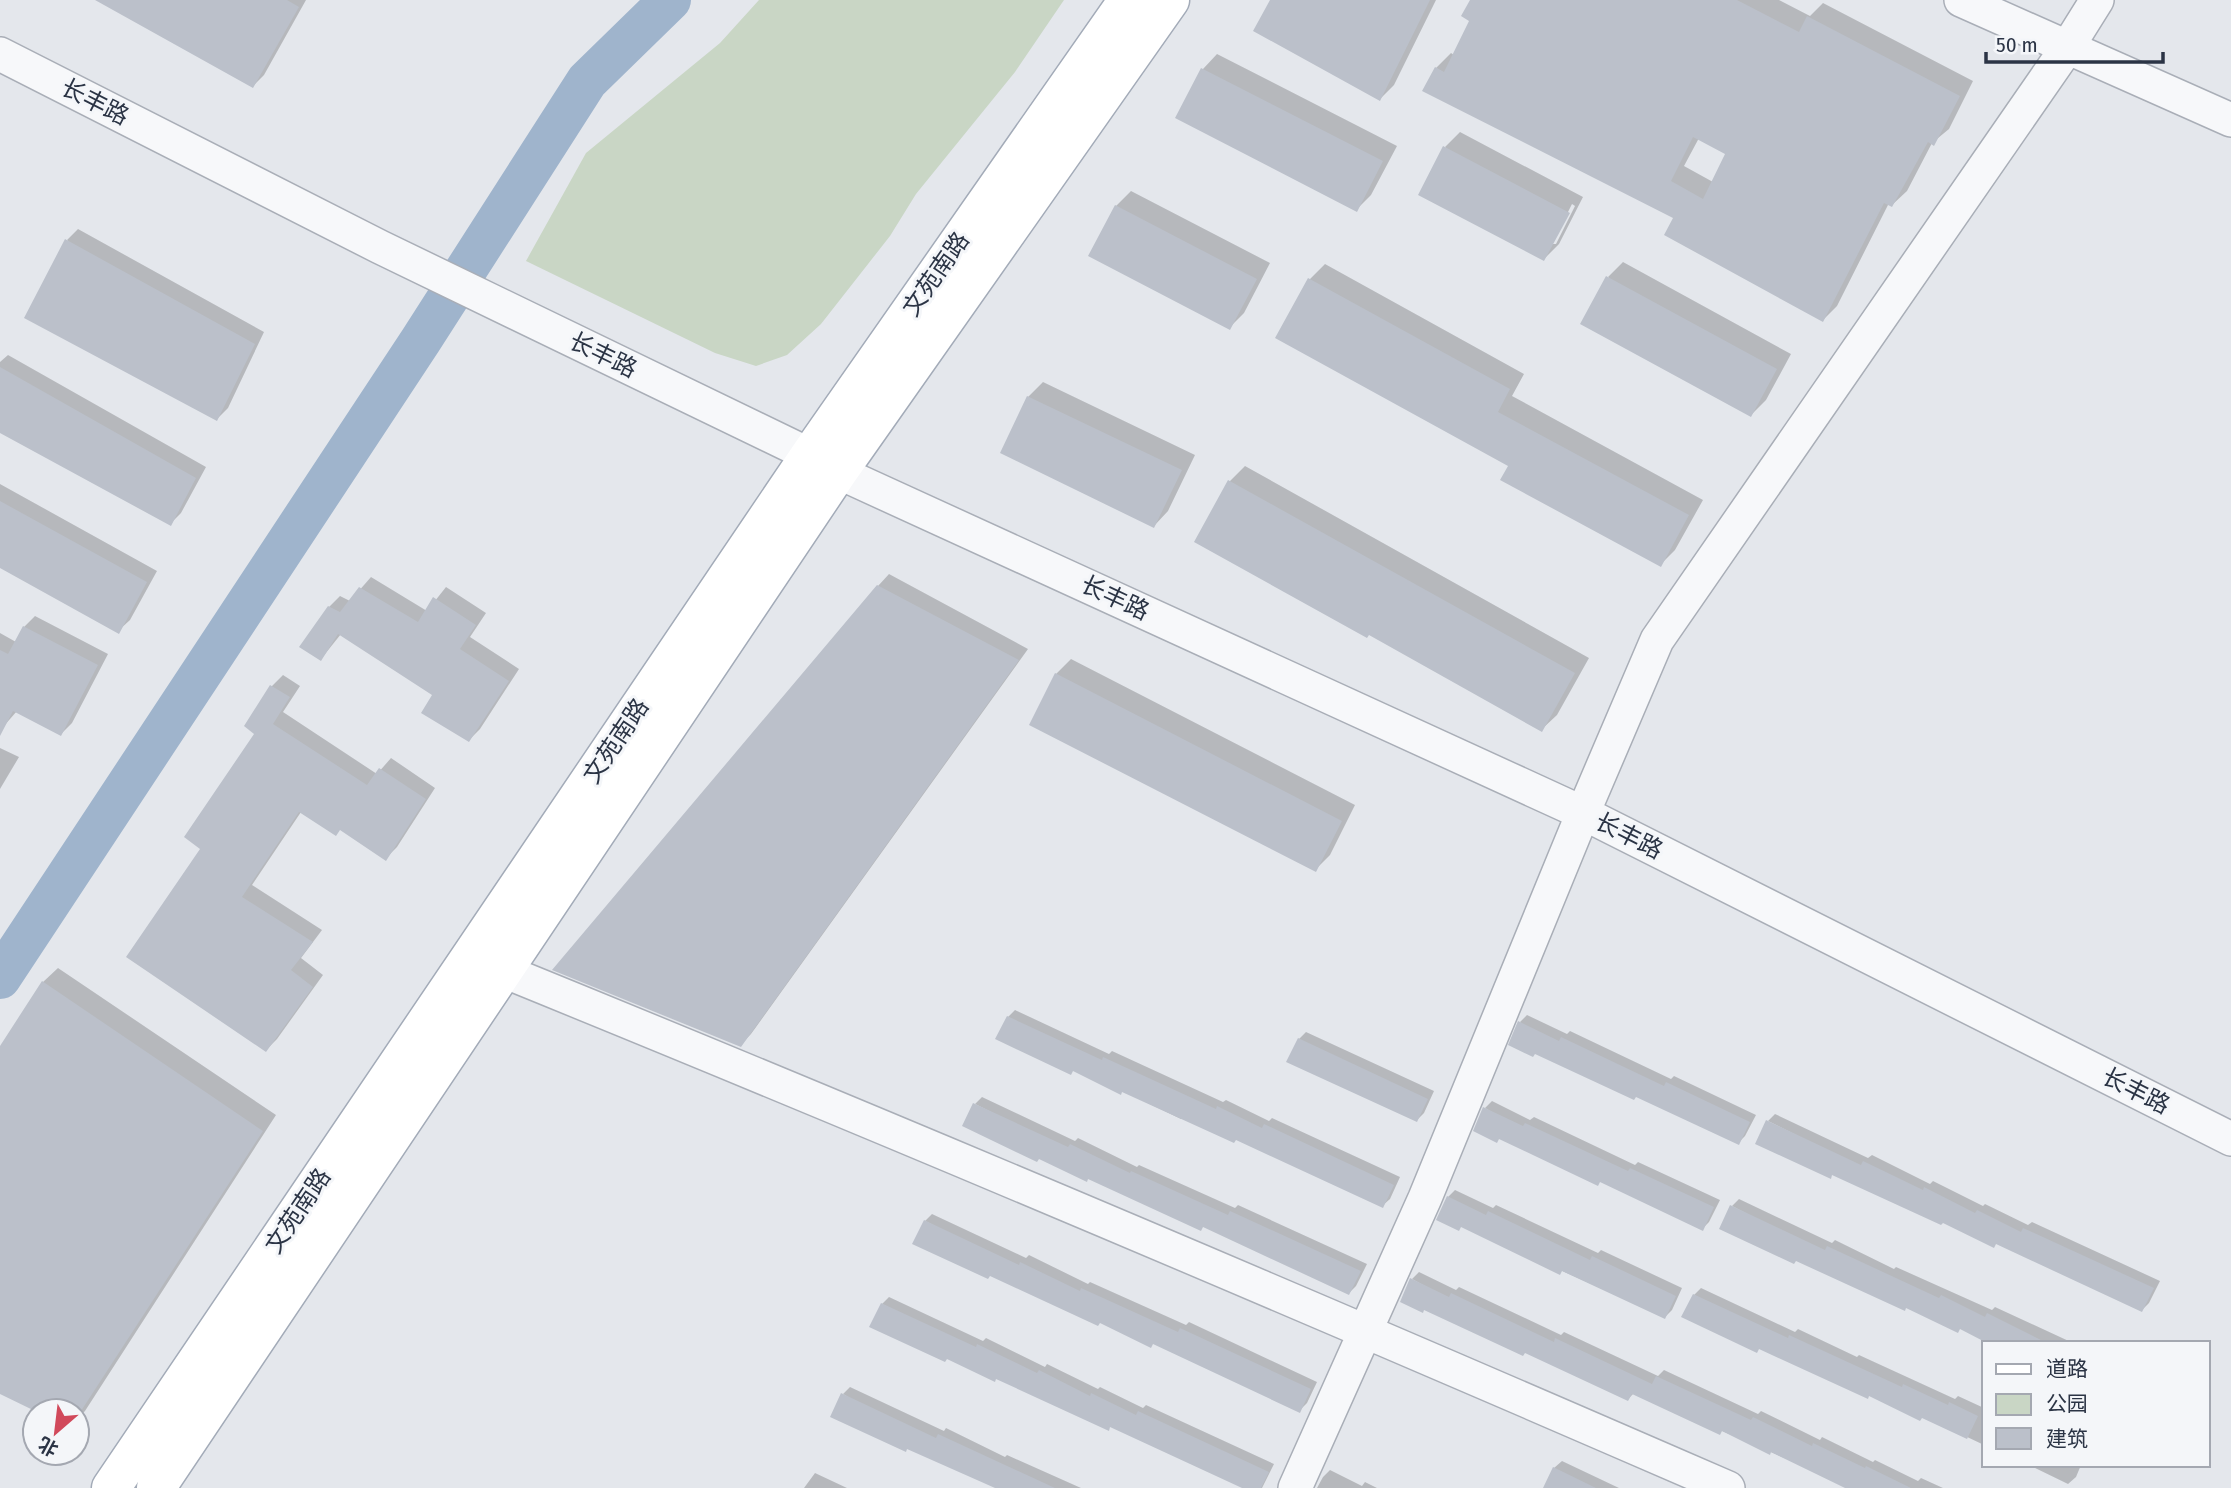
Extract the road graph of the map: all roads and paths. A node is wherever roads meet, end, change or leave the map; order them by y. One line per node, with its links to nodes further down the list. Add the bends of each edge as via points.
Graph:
1 (1128, 0): 8 (main road, 文苑南路)
2 (1170, 0): 8 (main road, 文苑南路)
3 (1961, 0): 5 (street)
4 (2097, 0): 5 (street)
5 (2067, 48): 7 (street); 9 (street, via 1657,640)
6 (0, 54): 8 (street, 长丰路, via 380,247)
7 (2231, 120)
8 (824, 463): 9 (street, 长丰路); 10 (main road, 文苑南路); 11 (main road, 文苑南路)
9 (1583, 813): 12 (street, 长丰路); 13 (street)
10 (469, 957): 11 (street); 14 (main road, 文苑南路)
11 (504, 971): 13 (street); 15 (main road, 文苑南路)
12 (2231, 1139)
13 (1367, 1331): 16 (street); 17 (street)
14 (111, 1488)
15 (156, 1488)
16 (1295, 1488)
17 (1728, 1488)

